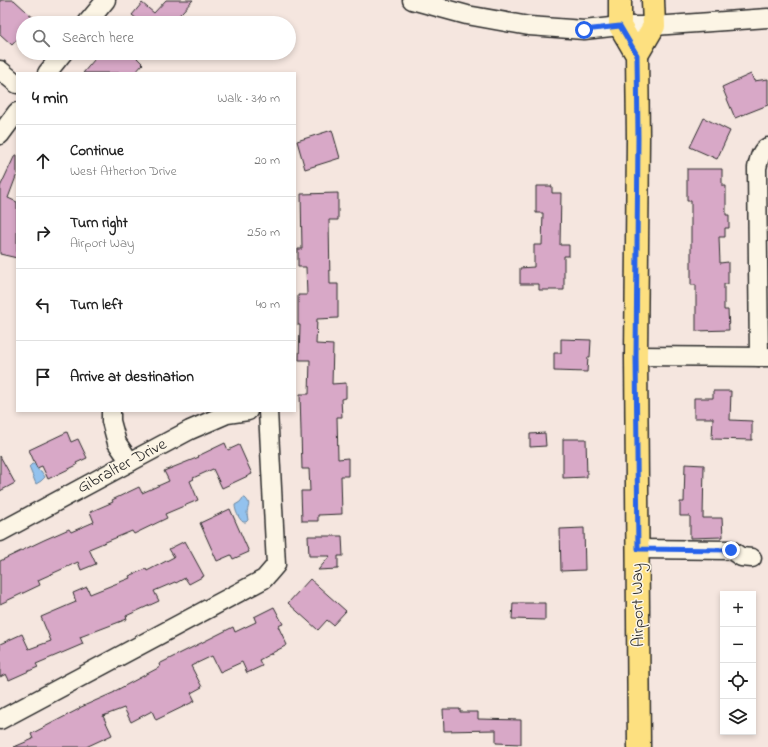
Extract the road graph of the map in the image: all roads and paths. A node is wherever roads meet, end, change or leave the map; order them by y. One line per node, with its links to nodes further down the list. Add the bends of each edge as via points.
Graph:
1 (106, 0): 5 (street)
2 (412, 0): 7 (street, via 467,15 529,26 584,30)
3 (620, 0): 7 (main road)
4 (653, 0): 8 (main road)
5 (93, 16)
6 (768, 18): 8 (street)
7 (620, 26): 8 (street); 9 (main road, Airport Way)
8 (654, 26): 9 (main road)
9 (637, 55): 17 (main road, Airport Way)
10 (57, 60): 12 (street)
11 (0, 70): 13 (street)
12 (48, 72)
13 (16, 83)
14 (16, 113): 15 (street)
15 (0, 135)
16 (766, 148): 18 (street, via 757,168)
17 (636, 356): 18 (street); 24 (main road, Airport Way)
18 (763, 357)
19 (111, 412): 22 (street, via 117,444)
20 (241, 412): 22 (street, Gibralter Drive, via 227,414)
21 (268, 412): 26 (street, via 276,565 264,579)
22 (130, 462): 23 (street, Gibralter Drive)
23 (0, 532)
24 (638, 549): 25 (street, via 731,550 741,557); 27 (main road, Airport Way)
25 (752, 558)
26 (0, 720)
27 (639, 747)

